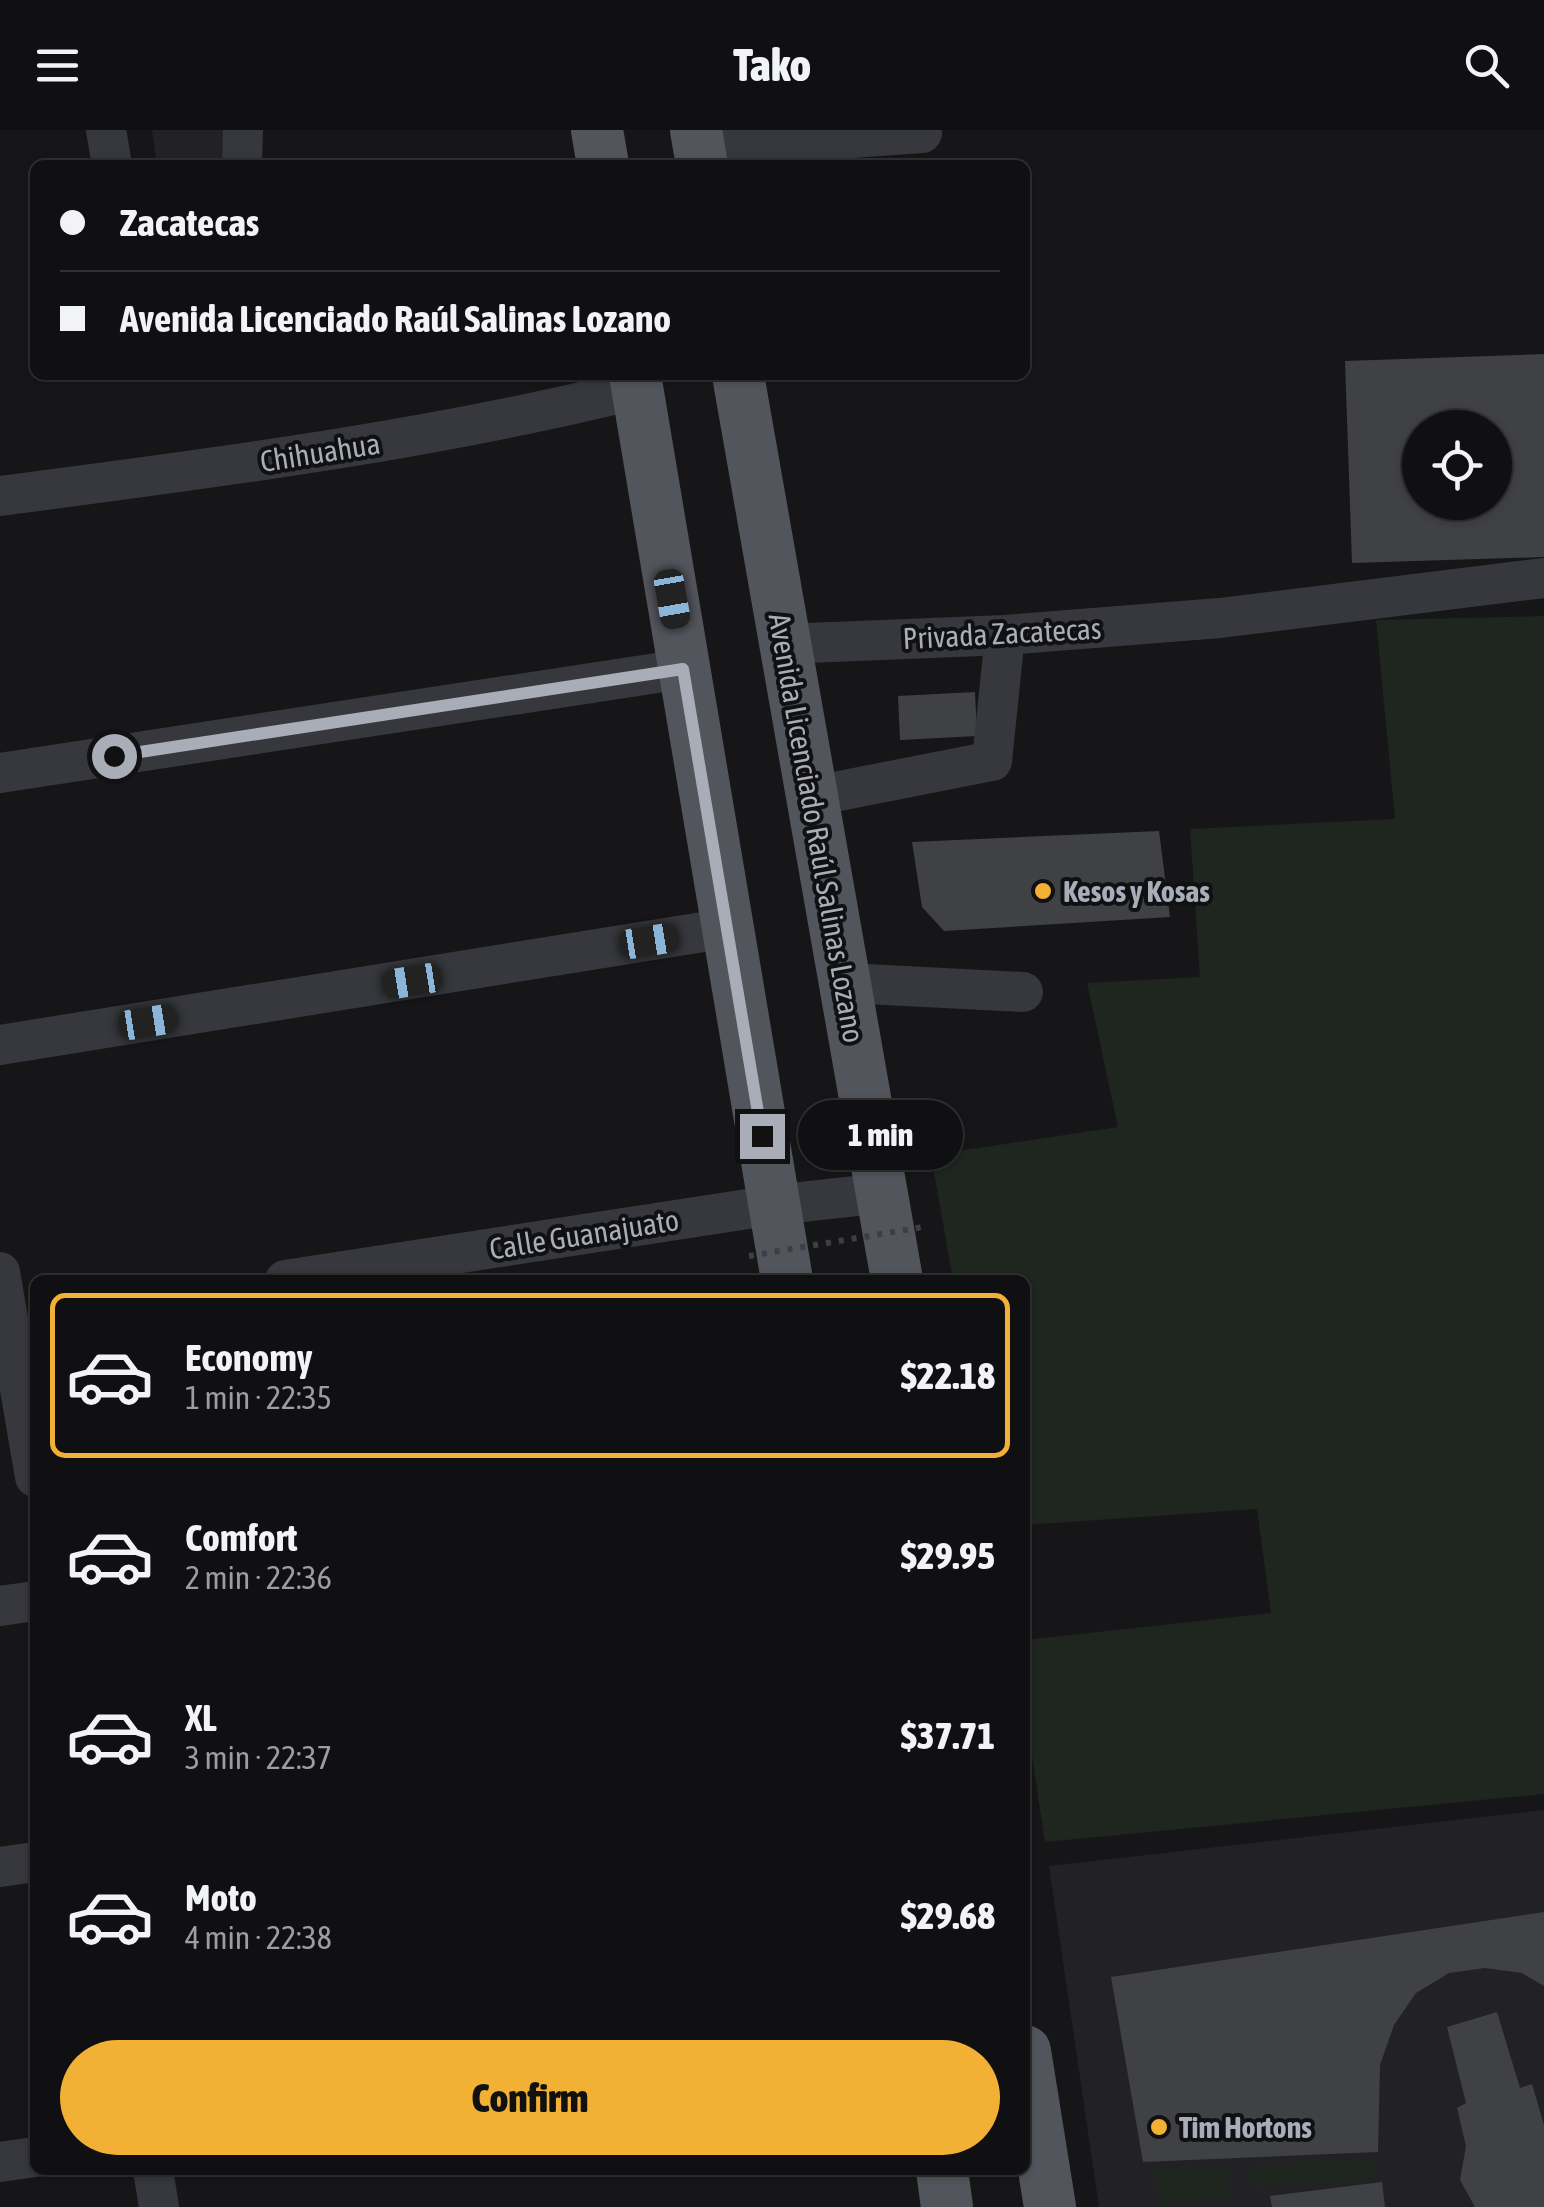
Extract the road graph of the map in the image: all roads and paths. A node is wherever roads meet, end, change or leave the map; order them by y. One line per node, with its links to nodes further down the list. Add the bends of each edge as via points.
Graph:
1 (106, 130): 5 (street)
2 (243, 130): 6 (street)
3 (922, 133): 4 (street)
4 (699, 148)
5 (111, 160)
6 (242, 160)
7 (739, 380): 12 (main road, Avenida Licenciado Raúl Salinas Lozano)
8 (636, 382): 9 (street, Chihuahua, via 472,426 296,458); 13 (main road)
9 (0, 496)
10 (1544, 578): 11 (street, Privada Zacatecas, via 1220,618)
11 (1005, 635): 12 (street, Privada Zacatecas); 15 (street, via 992,761)
12 (783, 644): 15 (main road, Avenida Licenciado Raúl Salinas Lozano)
13 (683, 669): 14 (street); 16 (main road)
14 (0, 774)
15 (809, 797): 17 (main road, Avenida Licenciado Raúl Salinas Lozano)
16 (728, 928): 19 (street); 21 (main road)
17 (845, 983): 18 (street); 20 (main road, Avenida Licenciado Raúl Salinas Lozano)
18 (1023, 992)
19 (0, 1045)
20 (883, 1193): 21 (street, Calle Guanajuato); 26 (main road, Avenida Licenciado Raúl Salinas Lozano)
21 (774, 1205): 23 (main road); 25 (street, Calle Guanajuato)
22 (923, 1227): 23 (path, bridge)
23 (768, 1268)
24 (0, 1272): 27 (street)
25 (319, 1275)
26 (896, 1275)
27 (14, 1321): 28 (street)
28 (30, 1441)
29 (30, 1602): 30 (street)
30 (0, 1606)
31 (30, 1863): 32 (street)
32 (0, 1867)
33 (1030, 2082): 40 (main road)
34 (30, 2157): 35 (street)
35 (0, 2162)
36 (153, 2175): 38 (street)
37 (943, 2175): 39 (main road)
38 (159, 2207)
39 (948, 2207)
40 (1050, 2207)

